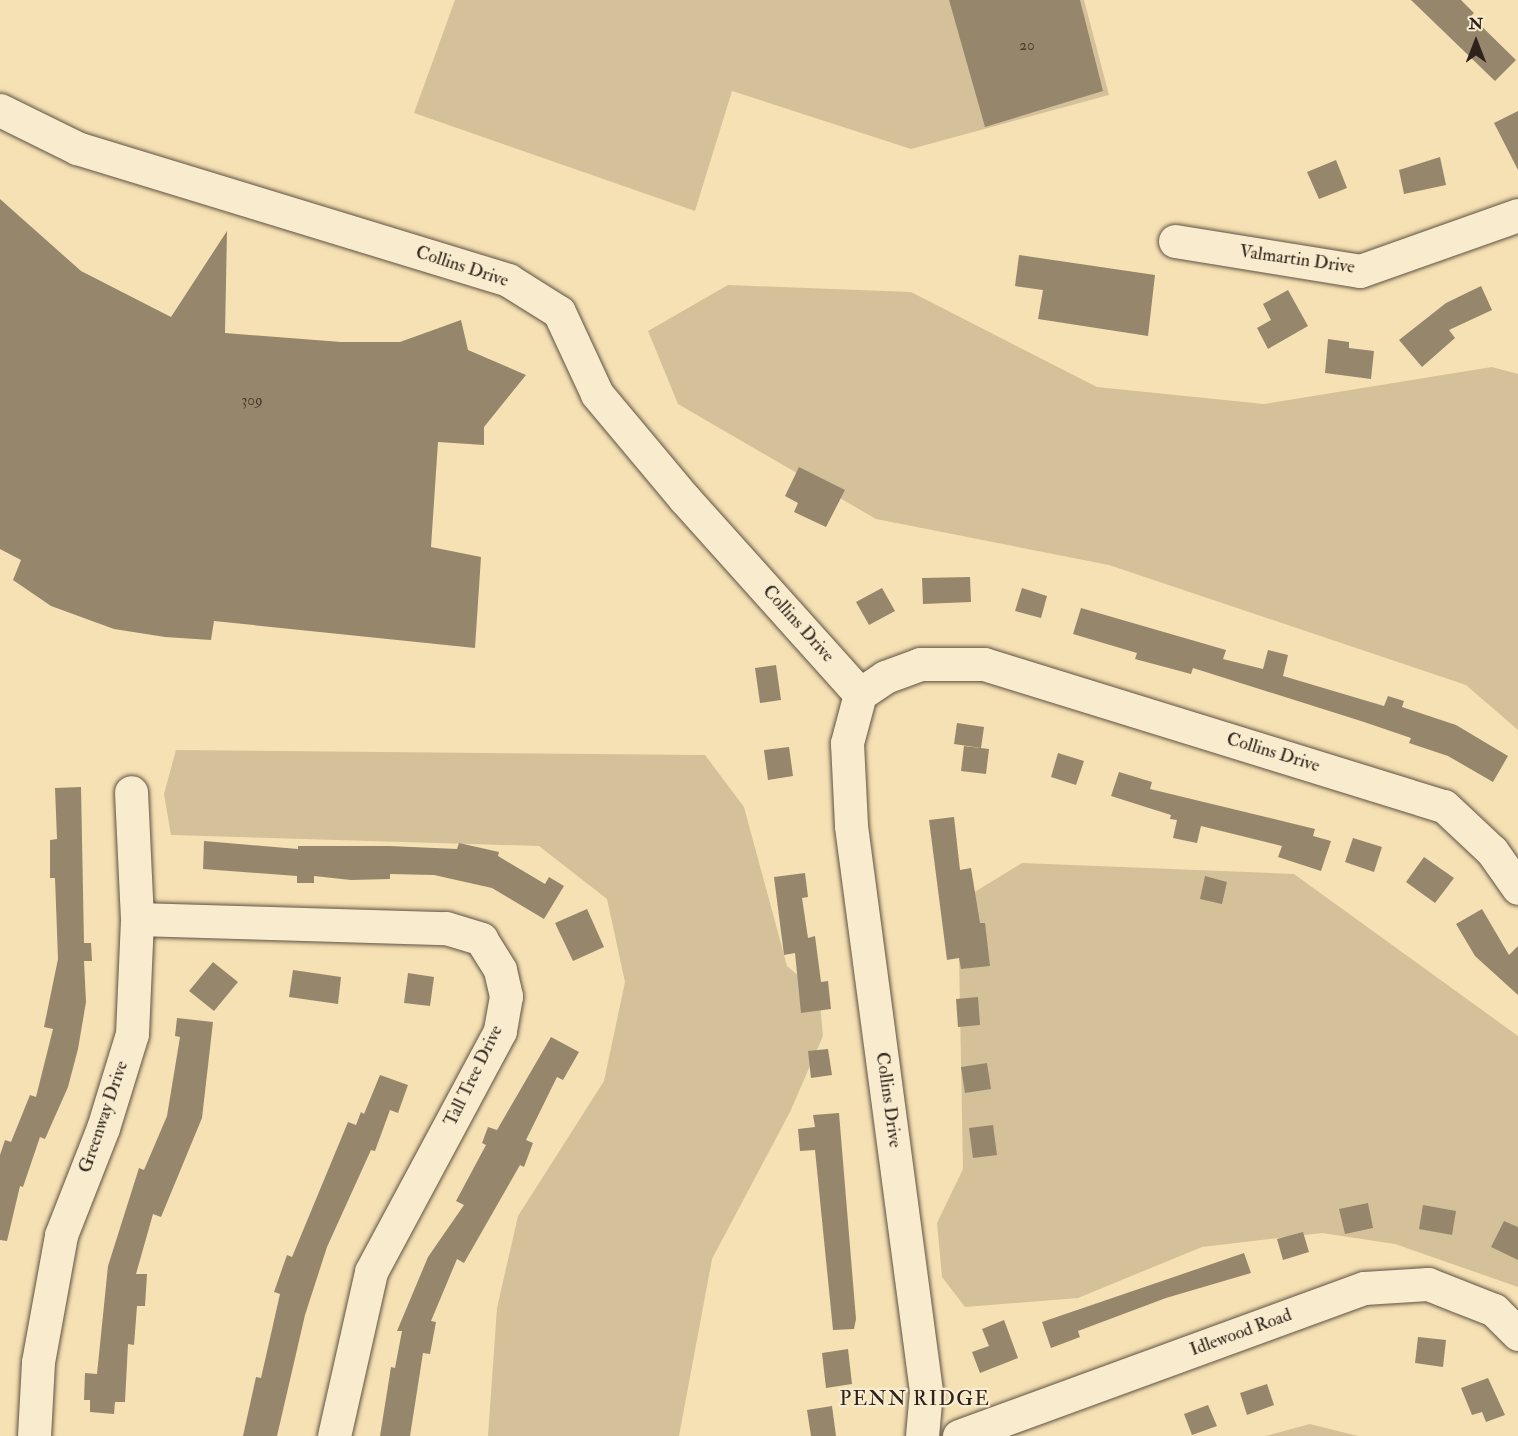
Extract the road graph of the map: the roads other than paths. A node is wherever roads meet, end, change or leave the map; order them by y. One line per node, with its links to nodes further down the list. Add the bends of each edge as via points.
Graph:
1 (0, 110): 4 (street, Collins Drive, via 77,148 508,280 560,312 597,394 684,498)
2 (1518, 215): 3 (street, Valmartin Drive, via 1360,270)
3 (1175, 241)
4 (860, 693): 6 (street, Collins Drive, via 885,677 920,664 984,664 1444,806 1492,851); 11 (street, Collins Drive, via 847,743 851,826 926,1391)
5 (131, 792): 7 (street, Greenway Drive)
6 (1518, 888)
7 (137, 919): 9 (street, Greenway Drive, via 132,1034 103,1128 61,1235 38,1362); 10 (street, Tall Tree Drive, via 446,928 481,939 501,970 506,996 500,1031 371,1272)
8 (1518, 1334): 12 (street, Idlewood Road, via 1494,1310 1428,1284 1364,1288)
9 (33, 1436)
10 (334, 1436)
11 (922, 1436)
12 (958, 1436)

